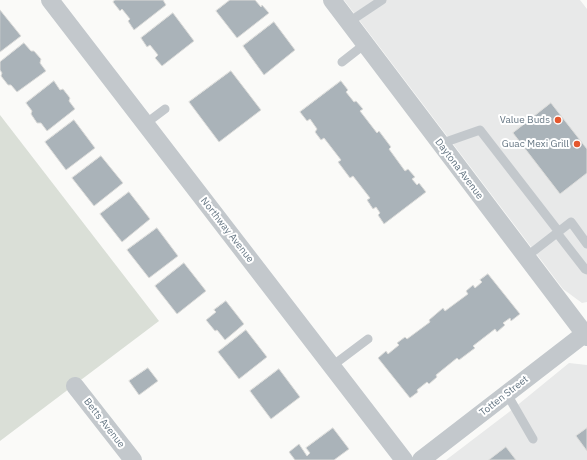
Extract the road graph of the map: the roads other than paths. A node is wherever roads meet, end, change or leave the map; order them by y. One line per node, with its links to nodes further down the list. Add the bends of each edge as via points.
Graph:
1 (50, 0): 8 (street, Northway Avenue)
2 (332, 0): 4 (street, Daytona Avenue)
3 (382, 0): 4 (lane)
4 (348, 22): 5 (street, Daytona Avenue)
5 (365, 44): 6 (lane); 9 (street, Daytona Avenue)
6 (342, 62)
7 (165, 109): 8 (lane)
8 (145, 124): 16 (street, Northway Avenue)
9 (440, 144): 10 (lane, via 480,130); 12 (street, Daytona Avenue)
10 (558, 232): 11 (lane, via 571,222); 12 (lane); 13 (lane)
11 (587, 244)
12 (526, 256): 14 (street, Daytona Avenue)
13 (587, 270)
14 (586, 334): 18 (street, Totten Street)
15 (368, 339): 16 (lane)
16 (332, 366): 21 (street, Northway Avenue)
17 (75, 386): 20 (street, Betts Avenue)
18 (506, 394): 19 (lane); 22 (street, Totten Street)
19 (534, 439)
20 (133, 460)
21 (404, 460)
22 (421, 460)

